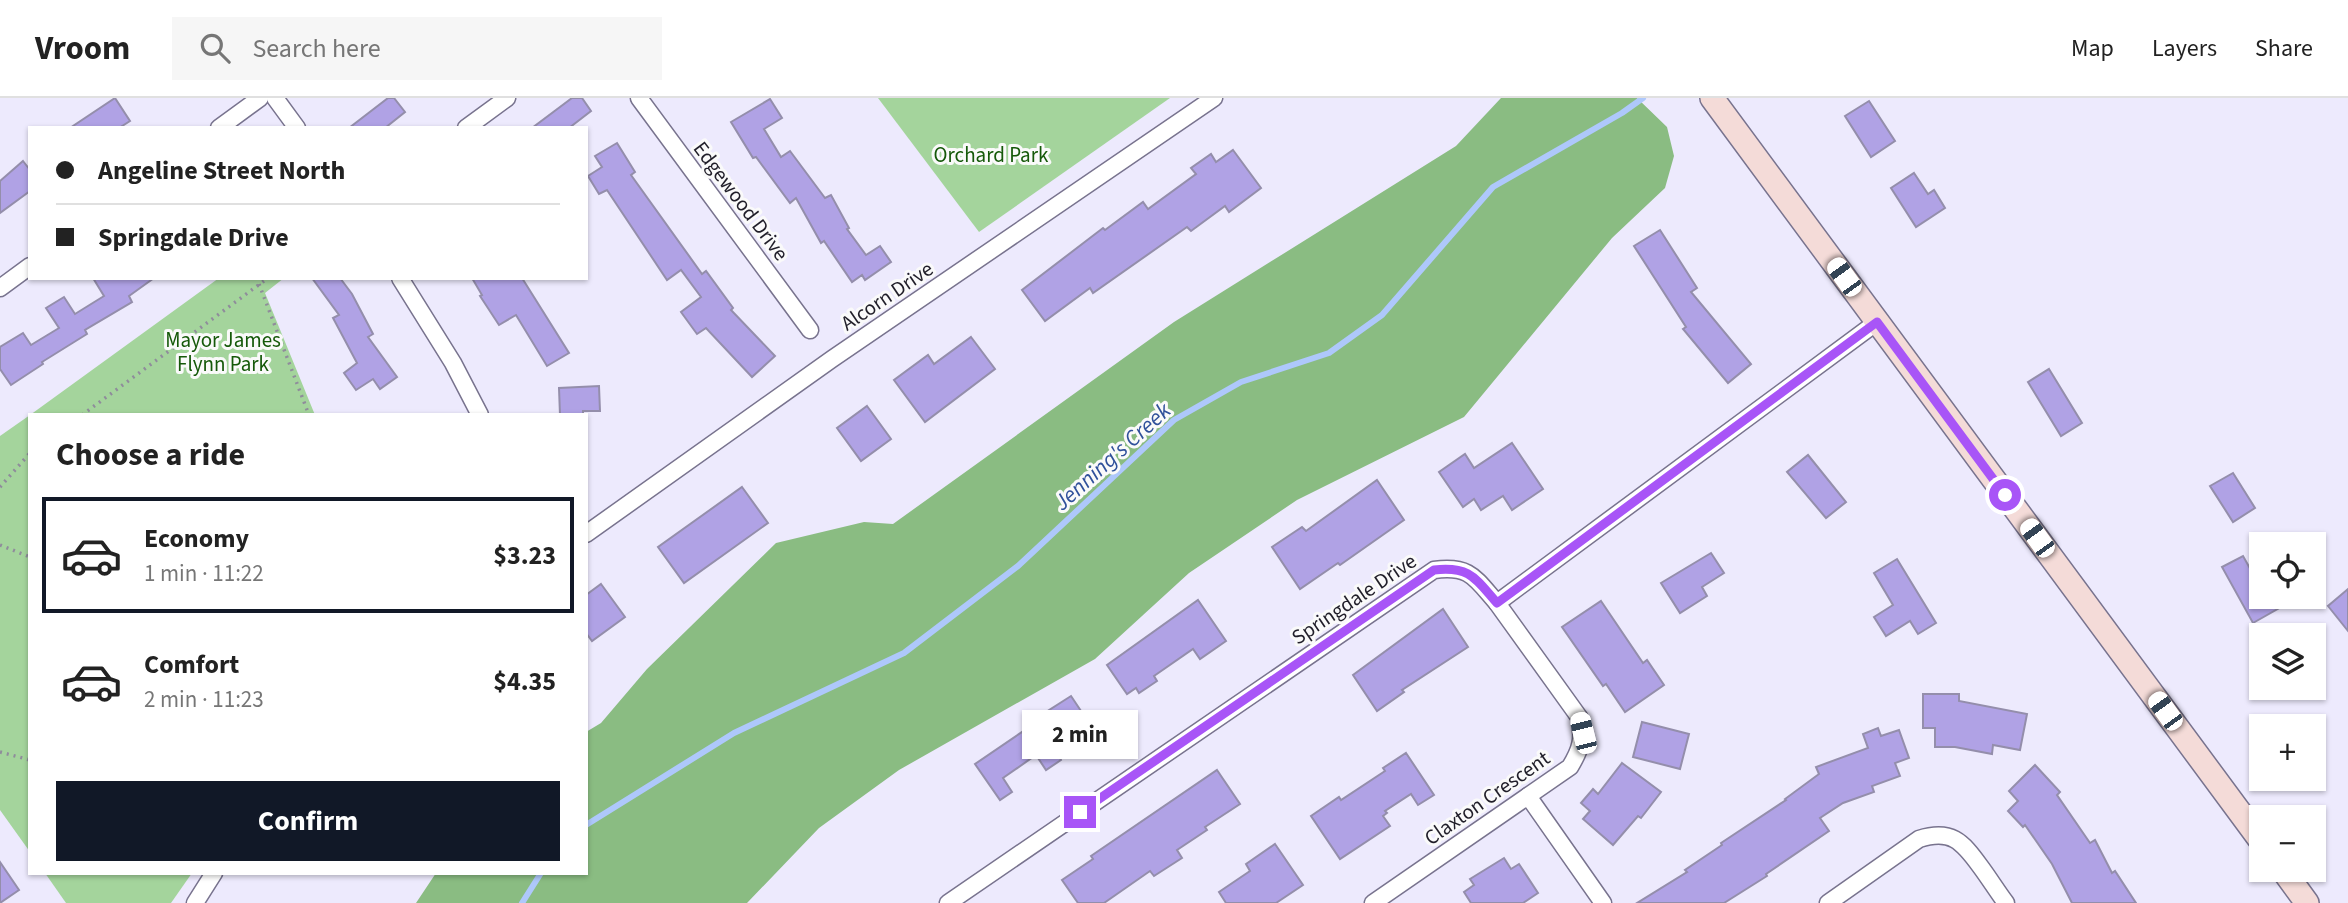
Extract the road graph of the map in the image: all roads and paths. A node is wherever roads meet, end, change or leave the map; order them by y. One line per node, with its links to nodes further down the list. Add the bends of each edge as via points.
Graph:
1 (260, 98): 7 (street)
2 (275, 98): 8 (street)
3 (507, 98): 9 (street)
4 (639, 98): 16 (street, Edgewood Drive)
5 (1214, 98): 22 (street, Alcorn Drive)
6 (1712, 98): 15 (main road)
7 (222, 126)
8 (296, 126)
9 (469, 126)
10 (28, 267): 14 (street)
11 (265, 280): 13 (path)
12 (401, 280): 19 (street)
13 (259, 284): 17 (path); 18 (path)
14 (0, 288)
15 (1877, 322): 25 (street); 29 (main road)
16 (810, 330)
17 (85, 413)
18 (308, 413)
19 (479, 413)
20 (28, 455): 21 (path)
21 (0, 487)
22 (588, 533)
23 (0, 545): 24 (path)
24 (28, 556)
25 (1497, 603): 28 (street, Claxton Crescent, via 1578,717 1583,733 1570,767); 33 (street, Springdale Drive, via 1474,577 1455,567 1434,570)
26 (0, 752): 27 (path)
27 (28, 759)
28 (1528, 796): 34 (street, Claxton Crescent); 35 (street)
29 (2249, 825)
30 (213, 875): 32 (street)
31 (2292, 882): 38 (main road)
32 (195, 903)
33 (948, 903)
34 (1373, 903)
35 (1603, 903)
36 (1828, 903): 37 (street, via 1919,839 1945,835 1966,847)
37 (2006, 903)
38 (2307, 903)

